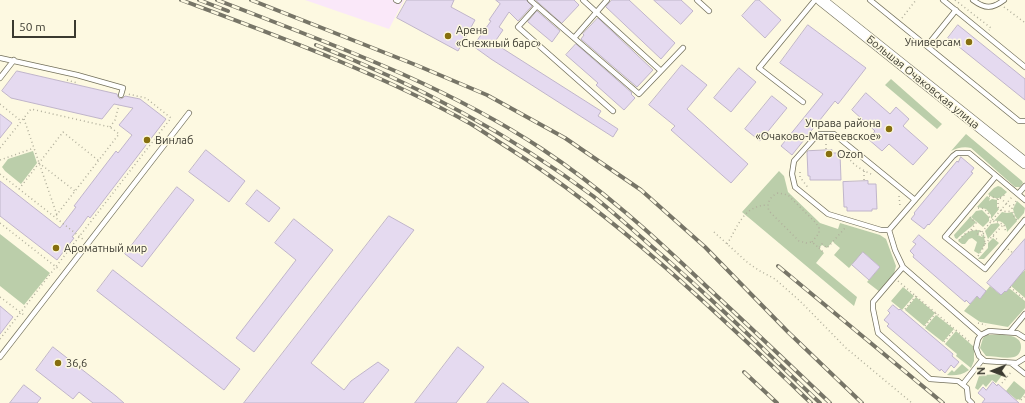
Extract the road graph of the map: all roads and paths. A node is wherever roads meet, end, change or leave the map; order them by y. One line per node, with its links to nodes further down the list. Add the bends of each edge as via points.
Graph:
1 (530, 0): 12 (lane)
2 (583, 0): 15 (lane)
3 (607, 0): 15 (lane)
4 (697, 0): 14 (lane)
5 (815, 0): 28 (lane, via 759,68)
6 (821, 0): 45 (street, Большая Очаковская улица)
7 (870, 0): 17 (lane)
8 (916, 0): 17 (path)
9 (943, 0): 13 (lane)
10 (973, 0): 11 (lane, via 986,7)
11 (1001, 2): 16 (path)
12 (537, 6): 18 (lane); 31 (lane, via 518,27)
13 (956, 10): 19 (lane); 23 (lane)
14 (709, 11)
15 (596, 12): 18 (lane); 24 (lane)
16 (1024, 22)
17 (898, 23): 19 (lane)
18 (574, 38): 24 (lane, via 639,94)
19 (927, 46): 35 (lane, via 1019,121)
20 (682, 48): 24 (lane)
21 (0, 58): 22 (lane)
22 (14, 60): 25 (lane); 26 (lane, via 77,74 123,88)
23 (1025, 67)
24 (661, 71)
25 (0, 78)
26 (121, 95)
27 (146, 98): 85 (path, via 171,118)
28 (803, 102)
29 (0, 104): 34 (path)
30 (119, 105): 36 (path)
31 (613, 111)
32 (189, 113): 90 (lane)
33 (24, 118): 34 (path); 36 (path, via 31,109); 39 (path)
34 (21, 121): 38 (path)
35 (1025, 121)
36 (110, 127): 43 (path, via 119,134)
37 (830, 140): 40 (path, via 825,140)
38 (0, 148)
39 (34, 148): 42 (path); 44 (path)
40 (826, 150)
41 (847, 151): 47 (path, via 849,160)
42 (0, 160)
43 (99, 161): 44 (path, via 63,132); 54 (path)
44 (39, 163): 53 (path); 54 (path); 74 (path)
45 (1025, 163)
46 (799, 170): 56 (path, via 800,177)
47 (864, 171): 49 (path); 51 (path)
48 (0, 174): 53 (path)
49 (876, 176)
50 (996, 176): 62 (lane); 64 (lane, via 969,153 957,153); 98 (lane, via 944,237)
51 (864, 181)
52 (1025, 186): 62 (lane)
53 (19, 189): 74 (path)
54 (75, 191): 74 (path)
55 (1008, 192): 63 (path)
56 (811, 194)
57 (898, 194): 60 (path)
58 (987, 195): 61 (path)
59 (1013, 196): 70 (path)
60 (900, 197): 67 (path); 67 (path, via 901,210)
61 (990, 197): 63 (path); 65 (path)
62 (1018, 197): 66 (lane); 72 (path)
63 (999, 199): 70 (path); 71 (path, via 998,207)
64 (915, 200): 67 (path); 76 (lane, via 834,134 818,134 794,161 792,174 795,187 828,214); 81 (lane)
65 (989, 200)
66 (1025, 200)
67 (907, 203)
68 (768, 204): 89 (path, via 769,211 798,241 806,244); 89 (path, via 772,196 778,193 788,195 819,228 819,233); 92 (path, via 754,207 738,224)
69 (979, 204): 77 (path, via 975,209 986,210)
70 (1006, 204): 71 (path); 72 (path)
71 (1001, 210): 72 (path); 77 (path)
72 (1012, 210): 78 (path)
73 (972, 212): 82 (path, via 969,216 976,223)
74 (56, 216): 85 (path)
75 (1025, 220): 98 (lane, via 985,269)
76 (851, 221): 81 (lane); 94 (path, via 827,248 822,244)
77 (991, 222): 80 (path, via 1000,222); 84 (path)
78 (1018, 222)
79 (0, 223): 99 (path)
80 (1004, 225): 86 (path); 87 (path)
81 (889, 230): 100 (lane)
82 (970, 231): 84 (path); 88 (path, via 958,241)
83 (714, 232): 92 (path)
84 (982, 232): 93 (path)
85 (80, 236): 90 (path); 99 (path)
86 (993, 236): 91 (path); 93 (path)
87 (1005, 237)
88 (955, 239)
89 (812, 242): 94 (path)
90 (88, 243): 101 (lane)
91 (1000, 243)
92 (728, 244): 130 (path, via 748,263 775,279 800,300 846,348)
93 (985, 244): 98 (path)
94 (819, 248): 96 (path)
95 (1008, 249): 97 (path)
96 (824, 253)
97 (1013, 253)
98 (974, 260)
99 (56, 267): 101 (path); 108 (path)
100 (903, 267): 102 (lane); 115 (lane)
101 (65, 273): 111 (lane)
102 (894, 278): 104 (path); 127 (lane, via 873,302 878,333 930,379 958,381)
103 (1010, 287): 106 (path)
104 (916, 296): 107 (path); 109 (path)
105 (0, 297): 108 (path)
106 (1025, 300)
107 (905, 309)
108 (20, 313): 111 (path); 117 (path)
109 (936, 313): 112 (path); 113 (path)
110 (1025, 314): 114 (lane)
111 (29, 319): 120 (lane)
112 (925, 326)
113 (955, 330): 118 (path); 119 (path)
114 (1010, 332): 115 (lane, via 989,331); 116 (lane)
115 (981, 335): 122 (lane, via 976,348)
116 (1025, 338)
117 (0, 339)
118 (944, 342)
119 (972, 344)
120 (0, 357)
121 (1025, 358): 123 (lane, via 1017,363)
122 (982, 360): 123 (lane); 127 (lane)
123 (1011, 363): 124 (lane)
124 (1016, 367): 125 (lane); 126 (path)
125 (1025, 374)
126 (1002, 383)
127 (964, 384): 131 (lane, via 968,399)
128 (1025, 396): 129 (path)
129 (1021, 400)
130 (912, 403)
131 (972, 403)

